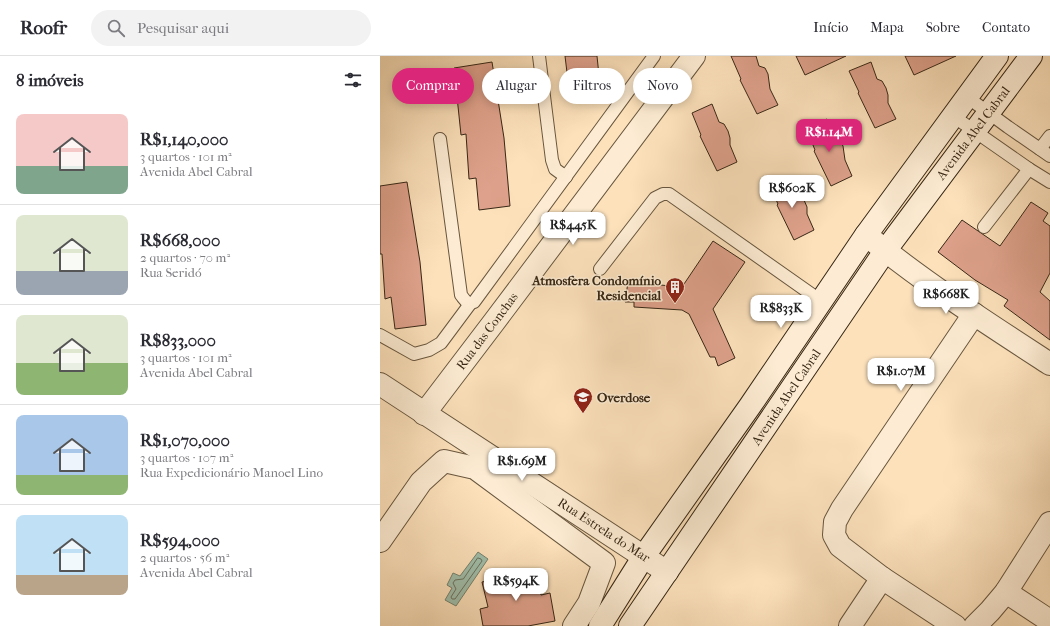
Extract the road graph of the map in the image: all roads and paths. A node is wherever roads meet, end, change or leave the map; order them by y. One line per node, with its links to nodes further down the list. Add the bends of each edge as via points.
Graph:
1 (539, 56): 14 (lane, via 552,160 555,169)
2 (654, 56): 14 (lane)
3 (694, 56): 26 (street, Rua das Conchas)
4 (997, 56): 6 (street, Avenida Abel Cabral)
5 (1031, 56): 7 (street, Avenida Abel Cabral)
6 (967, 97): 7 (lane); 8 (street, Avenida Abel Cabral)
7 (988, 113): 9 (street, Avenida Abel Cabral); 12 (lane)
8 (953, 116): 9 (lane); 17 (street, Avenida Abel Cabral)
9 (975, 131): 13 (lane); 18 (street, Avenida Abel Cabral)
10 (1050, 136): 12 (lane)
11 (440, 139): 21 (lane, via 461,295)
12 (1045, 153)
13 (1029, 169): 15 (lane); 16 (lane)
14 (566, 177): 21 (lane)
15 (1050, 182)
16 (984, 227)
17 (866, 235): 18 (street); 20 (street, Avenida Abel Cabral)
18 (885, 251): 22 (street); 30 (street, Avenida Abel Cabral)
19 (600, 268): 20 (lane, via 655,198 668,194)
20 (821, 301): 29 (street, Avenida Abel Cabral)
21 (470, 304): 23 (lane, via 441,343 429,350 414,354)
22 (974, 314): 24 (street); 31 (street, via 835,522 834,535 840,546)
23 (380, 335)
24 (1050, 364)
25 (380, 384): 26 (street, Rua Estrela do Mar)
26 (424, 414): 29 (street, Rua Estrela do Mar)
27 (1050, 522): 32 (street)
28 (380, 541): 34 (street, via 421,482 444,461 475,468 604,563 589,603)
29 (644, 556): 30 (street, Rua Estrela do Mar); 35 (street, Avenida Abel Cabral)
30 (667, 572): 36 (street, Avenida Abel Cabral)
31 (882, 578): 37 (street); 38 (street)
32 (1006, 592): 33 (street); 39 (street)
33 (1050, 621)
34 (574, 626)
35 (600, 626)
36 (630, 626)
37 (850, 626)
38 (954, 626)
39 (975, 626)

